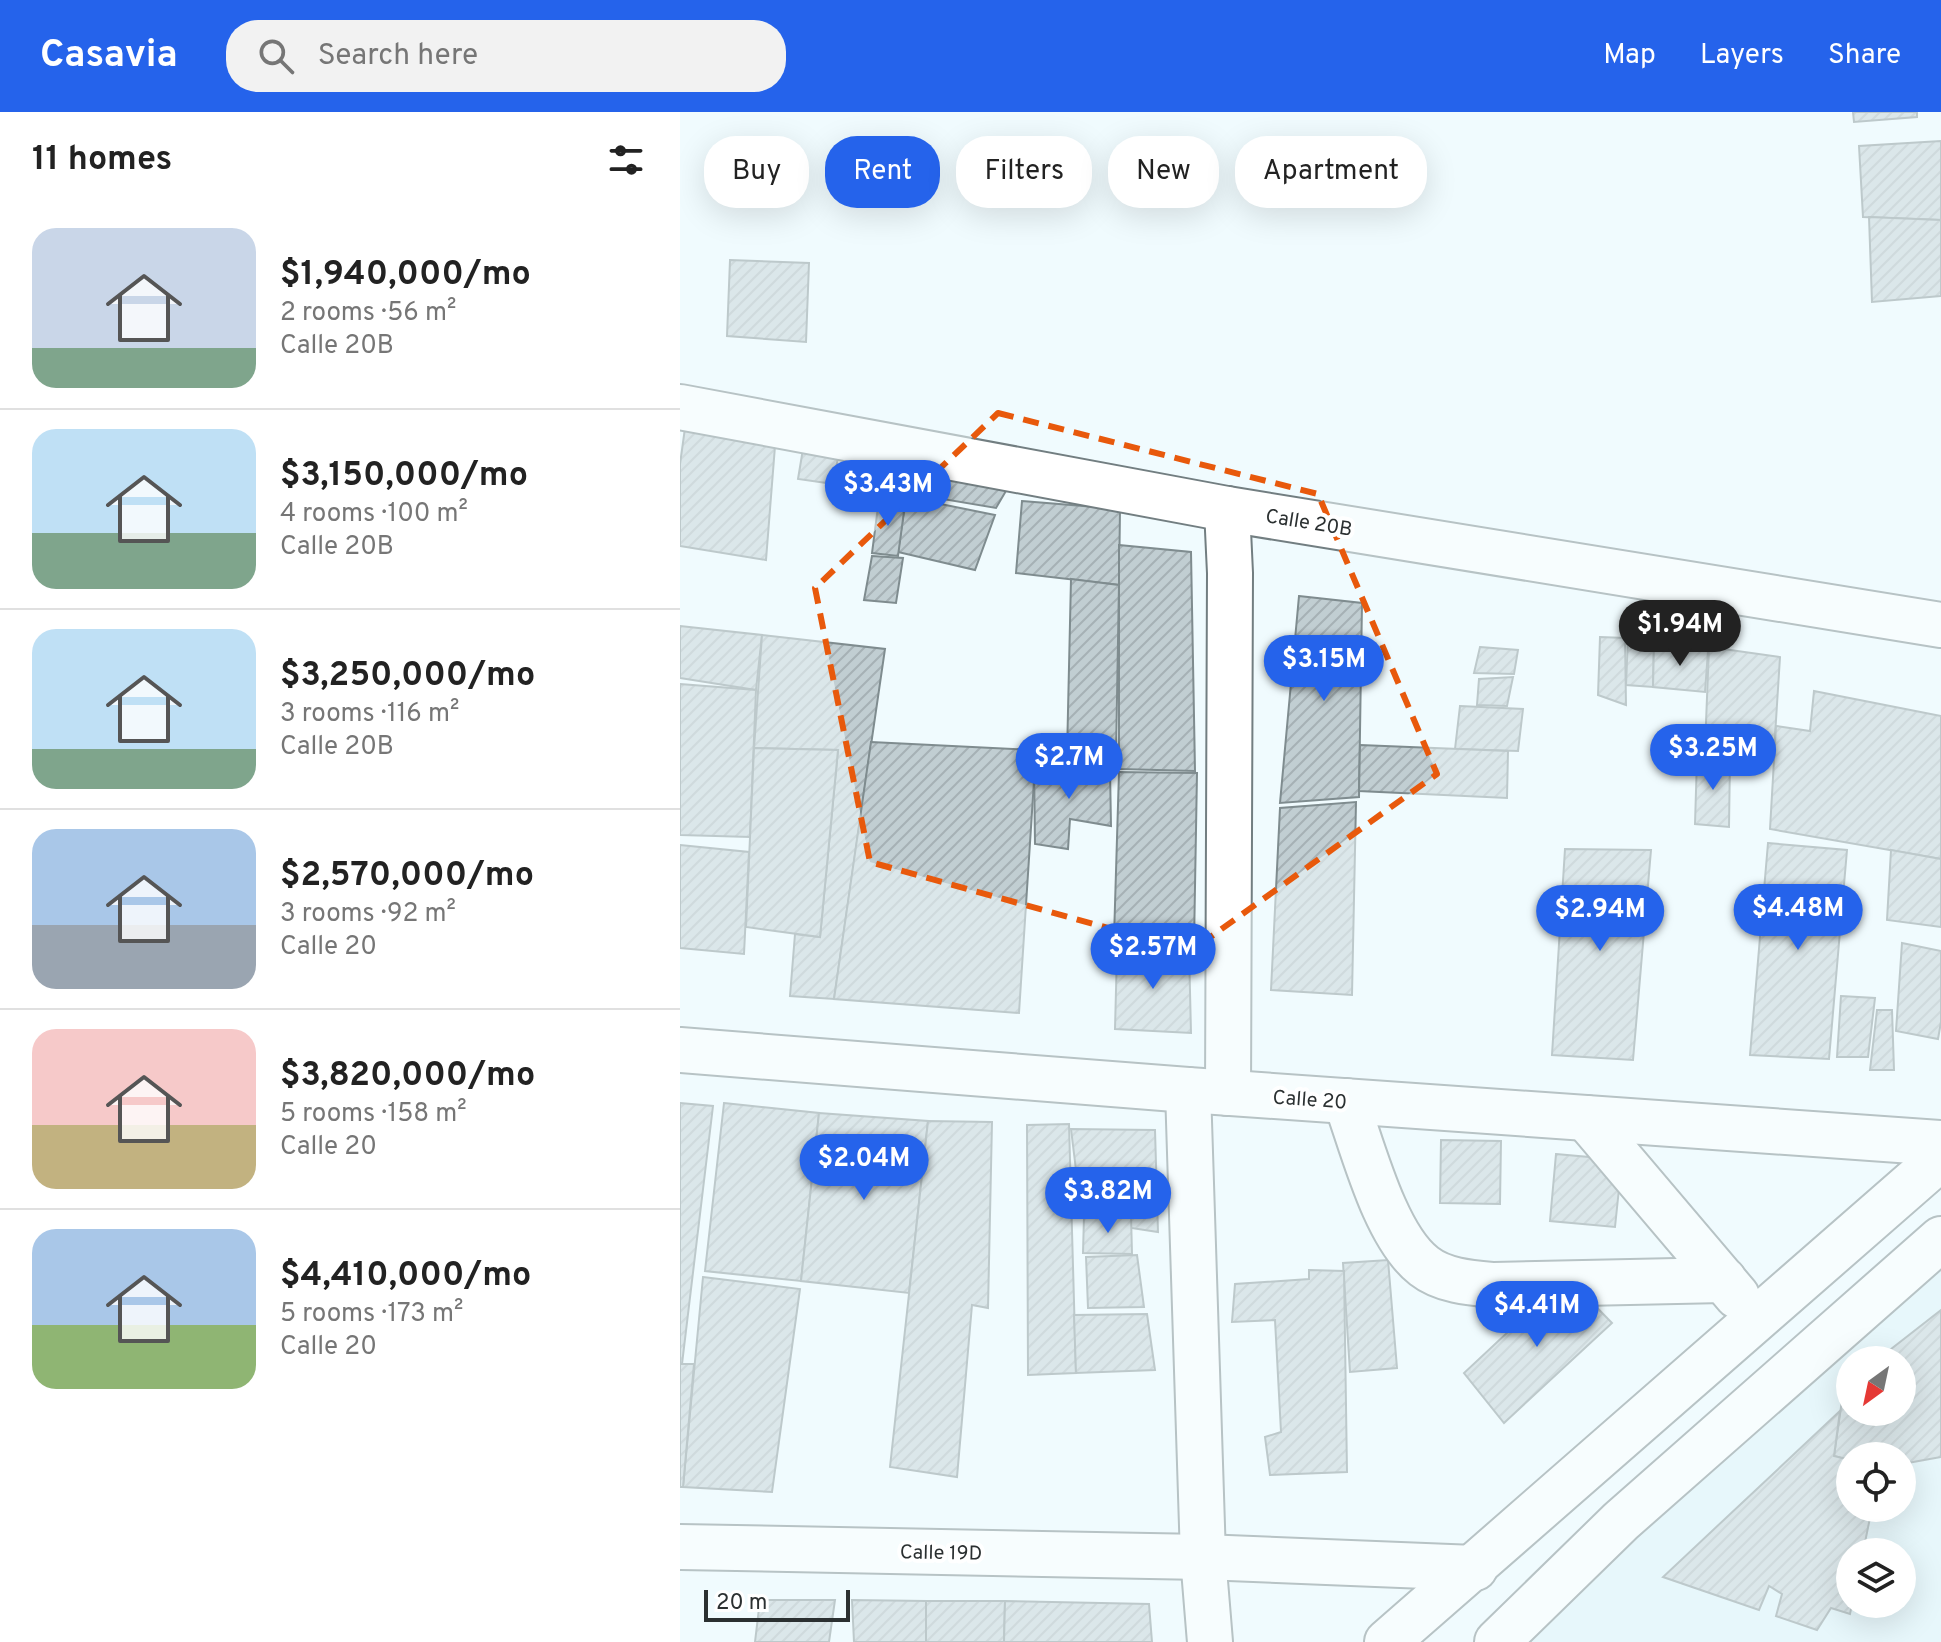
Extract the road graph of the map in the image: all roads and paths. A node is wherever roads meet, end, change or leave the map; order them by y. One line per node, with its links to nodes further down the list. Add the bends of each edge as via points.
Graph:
1 (680, 407): 2 (street, Calle 20B)
2 (1227, 509): 3 (street, Calle 20B); 5 (street, via 1230,573)
3 (1941, 625)
4 (680, 1050): 5 (street, Calle 20)
5 (1208, 1092): 6 (street, Calle 20); 14 (street)
6 (1346, 1101): 7 (street, Calle 20); 11 (street, via 1391,1224 1426,1269 1460,1282 1494,1285)
7 (1586, 1118): 8 (street, Calle 20); 11 (street)
8 (1941, 1143)
9 (1941, 1158): 12 (street)
10 (1941, 1239): 18 (street, via 1621,1521)
11 (1724, 1280): 12 (street)
12 (1757, 1319): 15 (street)
13 (680, 1547): 14 (street, Calle 19D)
14 (1203, 1557): 15 (street, Calle 19D); 16 (street)
15 (1475, 1568): 17 (street)
16 (1210, 1642)
17 (1387, 1642)
18 (1497, 1642)

